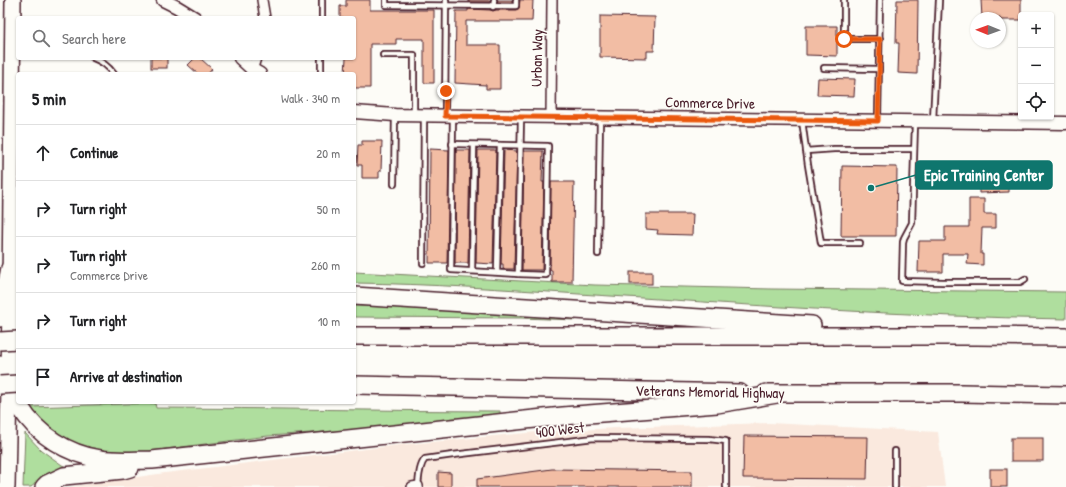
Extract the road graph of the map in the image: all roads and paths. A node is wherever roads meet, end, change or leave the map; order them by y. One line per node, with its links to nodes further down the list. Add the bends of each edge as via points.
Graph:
1 (13, 0): 34 (main road)
2 (163, 0): 19 (street)
3 (262, 0): 20 (street)
4 (322, 0): 21 (lane)
5 (386, 0): 15 (lane, via 386,5)
6 (415, 0): 15 (lane)
7 (446, 0): 16 (lane)
8 (471, 0): 17 (lane)
9 (494, 0): 18 (lane)
10 (516, 0): 18 (lane, via 516,6)
11 (552, 0): 40 (street, Urban Way)
12 (844, 0): 22 (lane, via 844,39)
13 (880, 0): 22 (lane)
14 (939, 0): 45 (lane)
15 (415, 6): 16 (lane)
16 (446, 6): 17 (lane); 38 (lane)
17 (470, 6): 18 (lane)
18 (494, 6)
19 (192, 16)
20 (265, 16)
21 (322, 16)
22 (880, 39): 29 (lane)
23 (383, 55): 37 (lane, via 414,55)
24 (98, 60): 30 (lane)
25 (242, 60): 31 (street)
26 (256, 60): 32 (street)
27 (321, 60): 33 (lane)
28 (824, 68): 29 (lane)
29 (879, 69): 43 (lane)
30 (113, 72)
31 (254, 72)
32 (255, 72)
33 (321, 72)
34 (15, 110): 56 (main road)
35 (356, 112): 36 (street, Commerce Drive)
36 (395, 115): 37 (street, Commerce Drive); 53 (lane)
37 (419, 116): 38 (street, Commerce Drive); 57 (lane)
38 (449, 116): 39 (street, Commerce Drive); 47 (lane)
39 (521, 117): 40 (street, Commerce Drive); 50 (lane)
40 (551, 117): 41 (street, Commerce Drive)
41 (600, 118): 42 (street, Commerce Drive); 55 (lane)
42 (802, 120): 43 (street, Commerce Drive); 52 (lane)
43 (878, 121): 44 (street, Commerce Drive)
44 (915, 121): 45 (street, Commerce Drive); 51 (lane)
45 (933, 122): 46 (street, Commerce Drive)
46 (1066, 123)
47 (452, 144): 48 (lane); 58 (lane, via 451,270)
48 (474, 145): 49 (lane); 58 (lane)
49 (500, 145): 50 (lane); 59 (lane)
50 (521, 146): 60 (lane); 60 (lane, via 548,146 546,275)
51 (914, 149): 52 (lane); 61 (lane, via 912,223 903,242 902,281 1020,282)
52 (806, 151): 54 (lane, via 821,243)
53 (394, 184)
54 (860, 243)
55 (598, 254)
56 (13, 262): 63 (highway); 67 (main road)
57 (422, 263)
58 (472, 271): 59 (lane)
59 (497, 272): 60 (lane)
60 (518, 274)
61 (1025, 279)
62 (356, 296): 65 (highway)
63 (0, 318)
64 (356, 336): 65 (highway)
65 (976, 336): 66 (highway)
66 (1066, 338)
67 (11, 339): 68 (highway); 70 (main road)
68 (0, 359)
69 (0, 365): 70 (highway)
70 (9, 385): 74 (highway); 78 (main road)
71 (356, 385): 72 (highway, Veterans Memorial Highway)
72 (777, 394): 73 (highway, Veterans Memorial Highway); 77 (highway, via 717,404 563,416)
73 (1066, 395)
74 (16, 399)
75 (18, 404): 77 (highway, via 46,435 77,453 99,459)
76 (895, 451): 82 (lane)
77 (152, 460): 79 (highway, via 123,470 64,476)
78 (7, 487)
79 (44, 487)
80 (416, 487): 81 (lane, 400 West, via 425,459 594,438 726,441)
81 (726, 487)
82 (895, 487)

